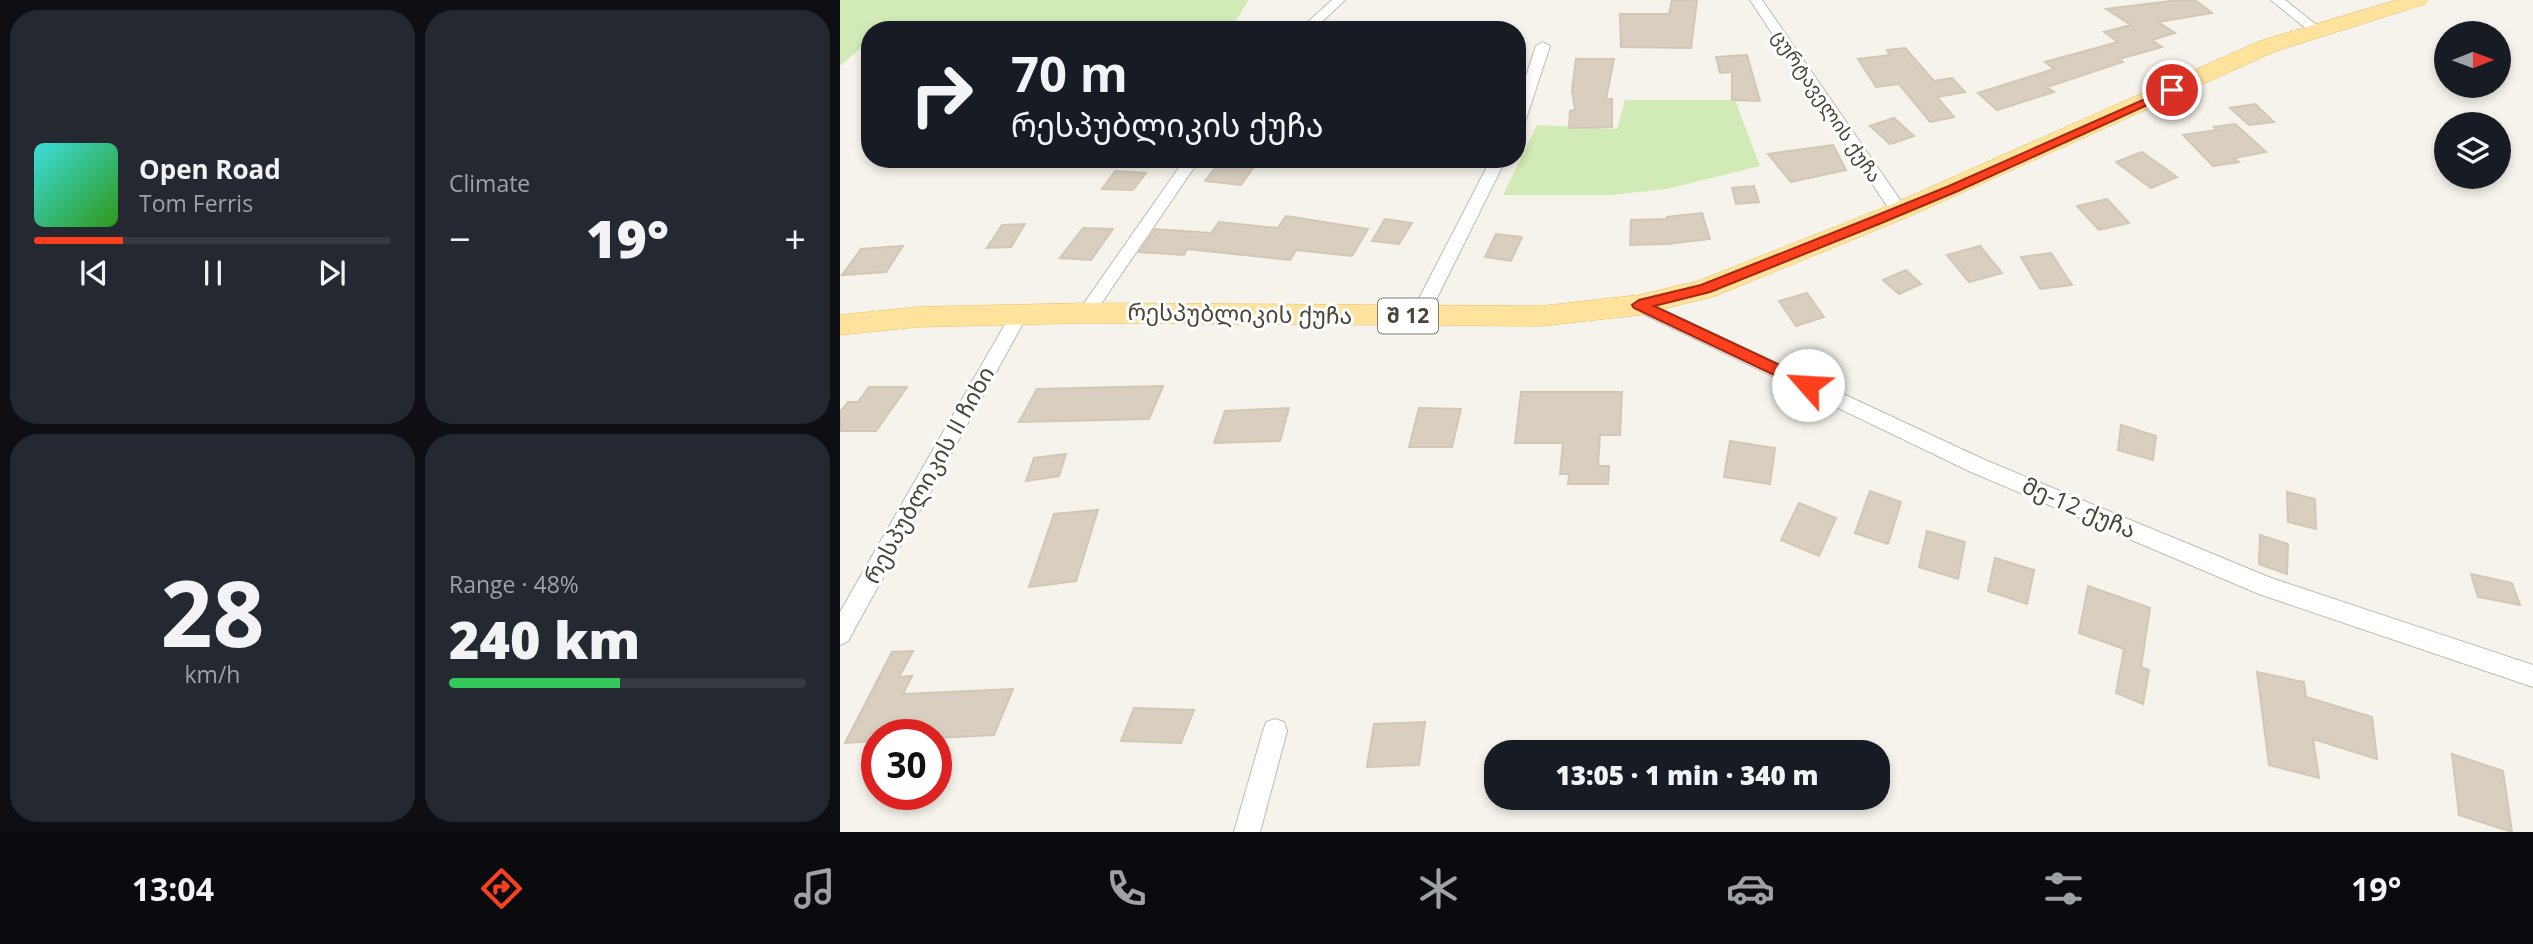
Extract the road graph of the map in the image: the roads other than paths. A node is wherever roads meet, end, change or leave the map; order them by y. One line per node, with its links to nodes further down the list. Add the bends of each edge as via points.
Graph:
1 (1339, 0): 5 (street)
2 (1756, 0): 11 (street, ცურტაველის ქუჩა)
3 (2277, 0): 6 (street)
4 (2418, 0): 6 (main road, შ 12)
5 (1315, 21)
6 (2318, 31): 11 (main road, რესპუბლიკის ქუჩა / შ 12, via 2268,46)
7 (1542, 46): 8 (street)
8 (1526, 97)
9 (1187, 168): 13 (street)
10 (1494, 168): 15 (street)
11 (1899, 211): 12 (main road, რესპუბლიკის ქუჩა / შ 12, via 1705,289)
12 (1639, 305): 15 (main road, რესპუბლიკის ქუჩა / შ 12, via 1541,316); 18 (street, მე-12 ქუჩა, via 1978,466 2267,587)
13 (1086, 313): 14 (main road, რესპუბლიკის ქუჩა / შ 12); 15 (main road, რესპუბლიკის ქუჩა / შ 12)
14 (1018, 316): 16 (main road, რესპუბლიკის ქუჩა / შ 12, via 917,317); 17 (street, რესპუბლიკის II ჩიხი)
15 (1419, 316)
16 (840, 325)
17 (840, 634)
18 (2533, 676)
19 (1275, 732): 20 (street)
20 (1247, 832)

